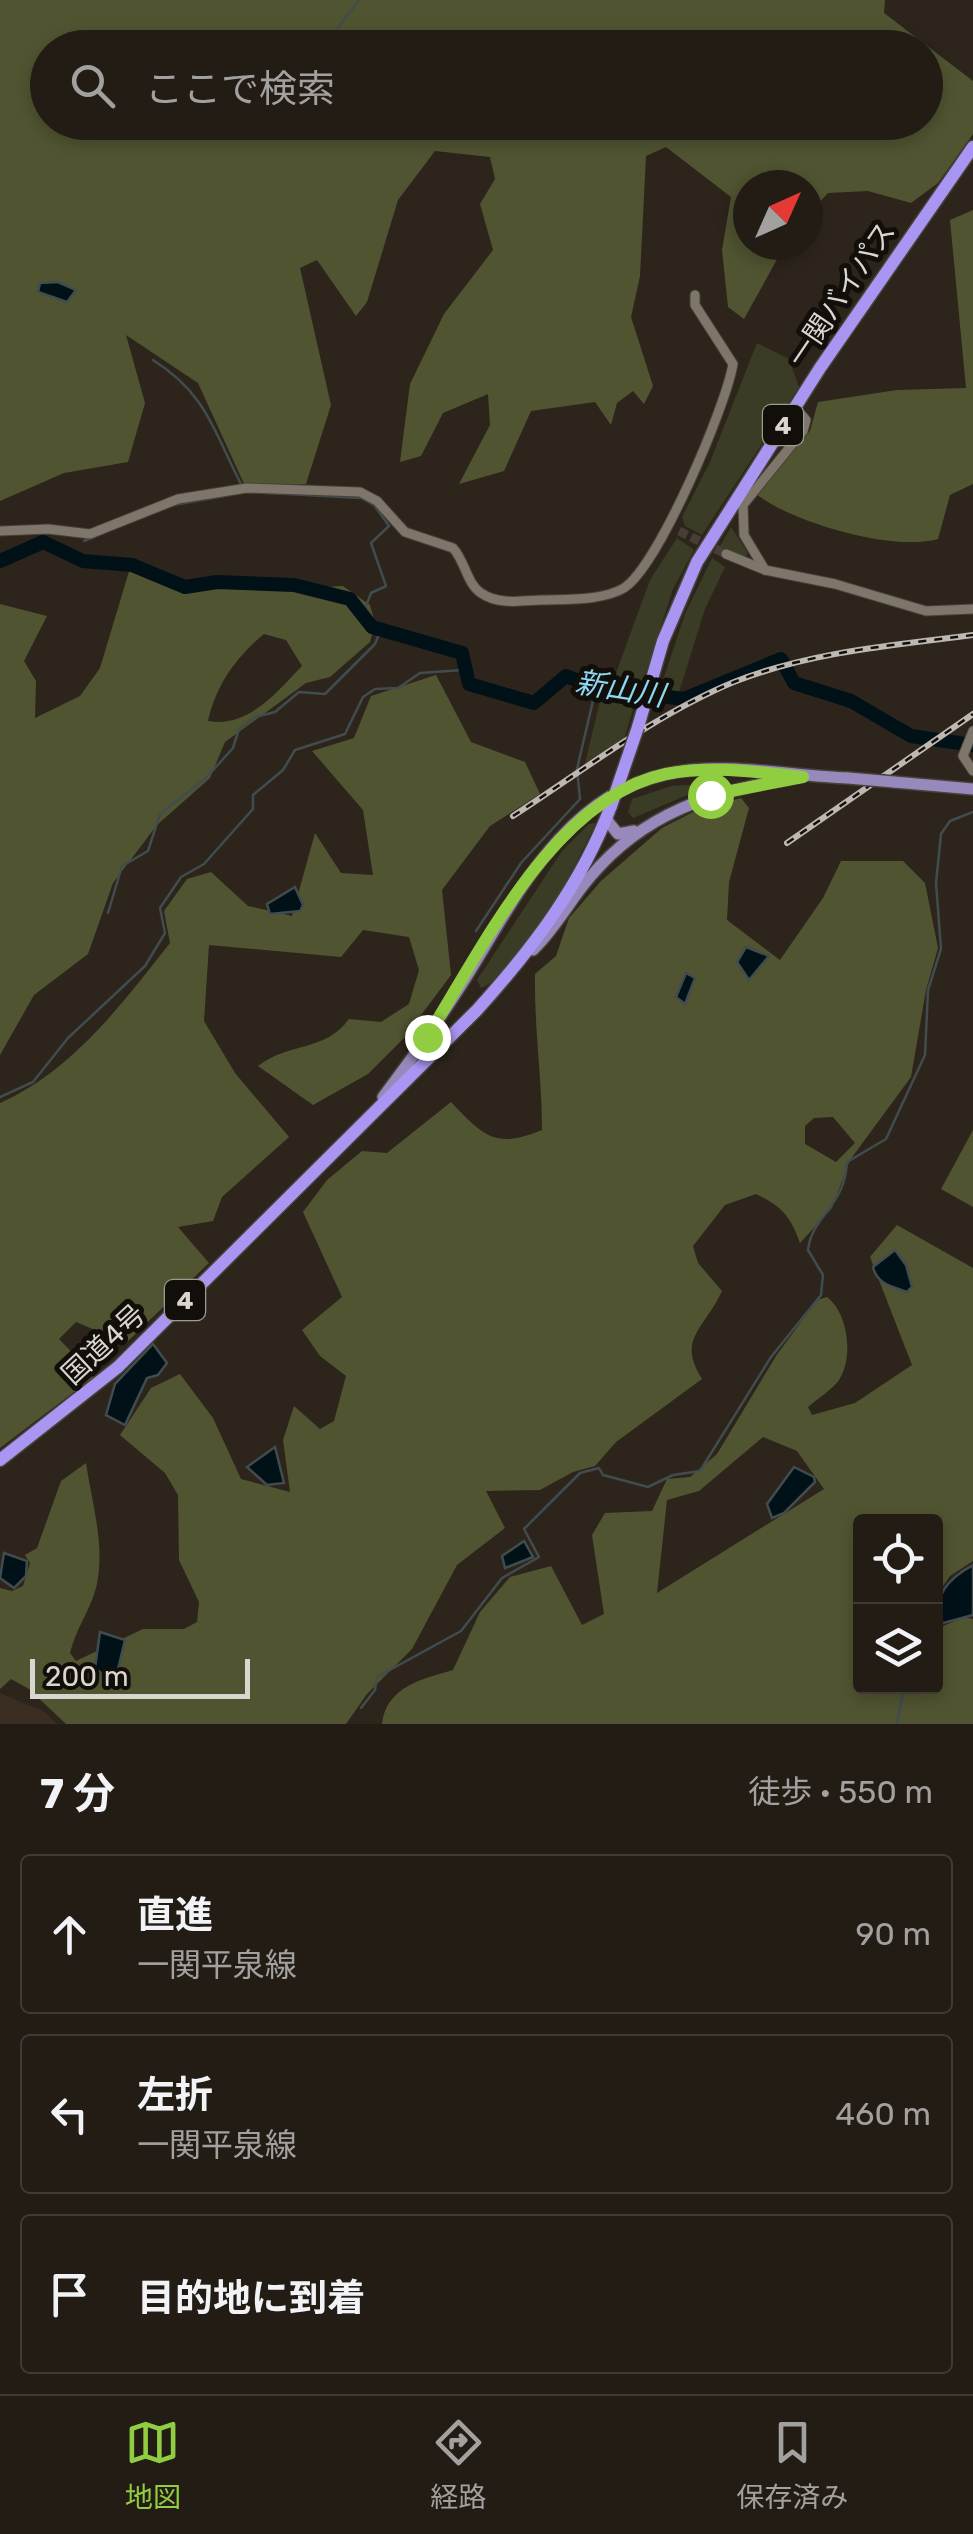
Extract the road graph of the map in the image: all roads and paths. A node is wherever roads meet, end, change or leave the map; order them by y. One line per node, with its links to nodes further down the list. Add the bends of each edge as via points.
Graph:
1 (973, 147): 3 (highway, 一関バイパス / 4)
2 (696, 295): 4 (street, via 695,305 733,364 722,413)
3 (795, 407): 8 (street, via 806,420 803,432 743,505 744,535); 14 (highway, 一関バイパス / 4, bridge, via 696,562 663,641)
4 (665, 526): 5 (street, via 633,580 616,592 501,601 474,588 453,548 405,532 360,492 247,488 178,499 90,534); 6 (street)
5 (0, 531)
6 (679, 531)
7 (726, 554): 8 (street)
8 (765, 570): 9 (street, via 914,609)
9 (973, 609)
10 (973, 731): 11 (street, via 964,756)
11 (973, 771)
12 (803, 777): 13 (main road, bridge); 15 (main road, via 710,795); 17 (main road, via 669,773 595,806 536,866)
13 (973, 788)
14 (609, 812): 15 (main road, via 618,834); 16 (highway, 一関バイパス / 4, via 563,903)
15 (641, 828): 16 (main road, via 592,874)
16 (522, 960): 18 (highway, 一関バイパス / 4)
17 (462, 984): 18 (main road, via 461,1002); 19 (main road)
18 (477, 1010): 19 (highway, 一関バイパス / 4)
19 (359, 1128): 20 (highway, 国道4号 / 4, via 118,1368)
20 (0, 1460)

